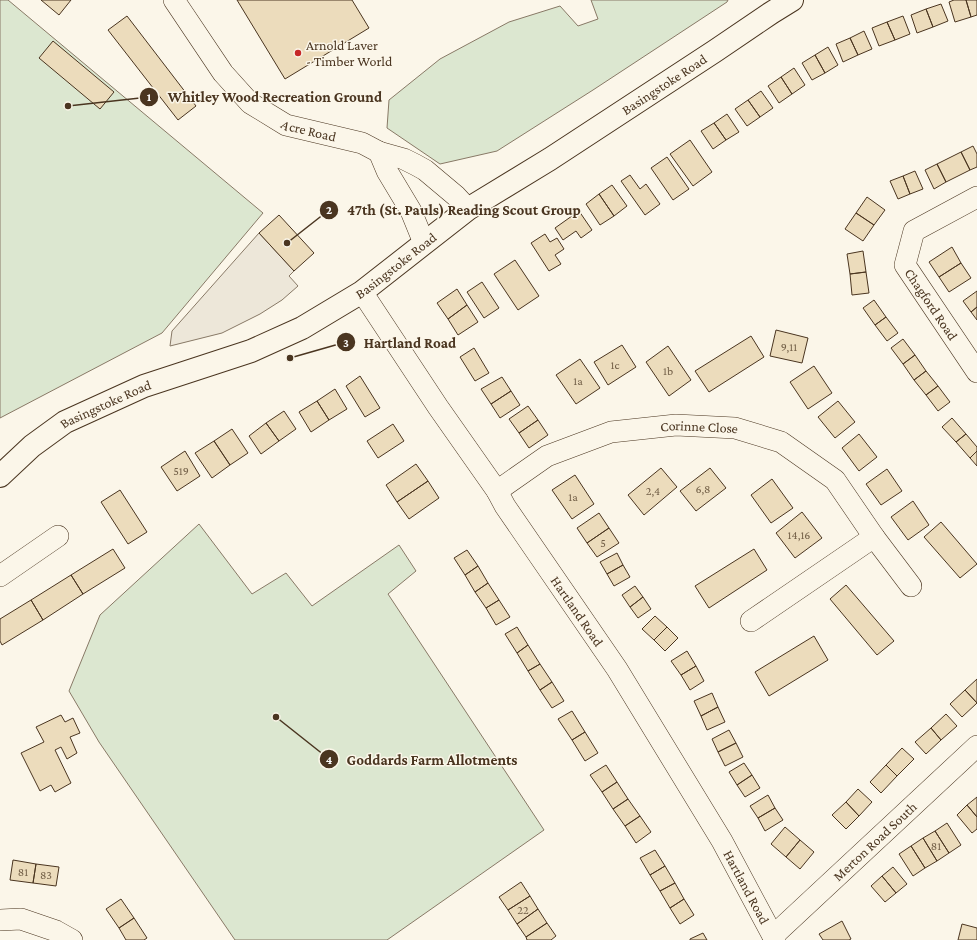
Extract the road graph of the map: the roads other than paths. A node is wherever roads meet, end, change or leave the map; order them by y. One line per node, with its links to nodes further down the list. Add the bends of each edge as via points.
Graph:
1 (174, 0): 3 (street, Acre Road, via 223,73 250,103 286,126 362,143)
2 (792, 0): 5 (main road, Basingstoke Road, via 550,159)
3 (379, 152): 5 (street, Acre Road, via 421,167); 6 (street, via 387,172 411,211)
4 (977, 197): 8 (street, Chagford Road, via 914,231 905,265)
5 (468, 209): 6 (main road, Basingstoke Road)
6 (424, 243): 7 (main road, Basingstoke Road)
7 (362, 292): 9 (main road, Basingstoke Road, via 302,328 251,351 144,386 65,422 32,446); 10 (street, Hartland Road)
8 (977, 372)
9 (0, 476)
10 (497, 491): 12 (street, Corinne Close, via 547,456 612,432 676,425 735,428 780,442 834,480); 18 (street, Hartland Road, via 625,682 722,841)
11 (58, 536): 13 (street)
12 (874, 537): 14 (street, Corinne Close); 15 (street)
13 (0, 576)
14 (911, 586)
15 (751, 621)
16 (977, 746): 18 (street, Merton Road South)
17 (0, 920): 19 (street, via 21,919 56,931)
18 (774, 938)
19 (72, 940)

